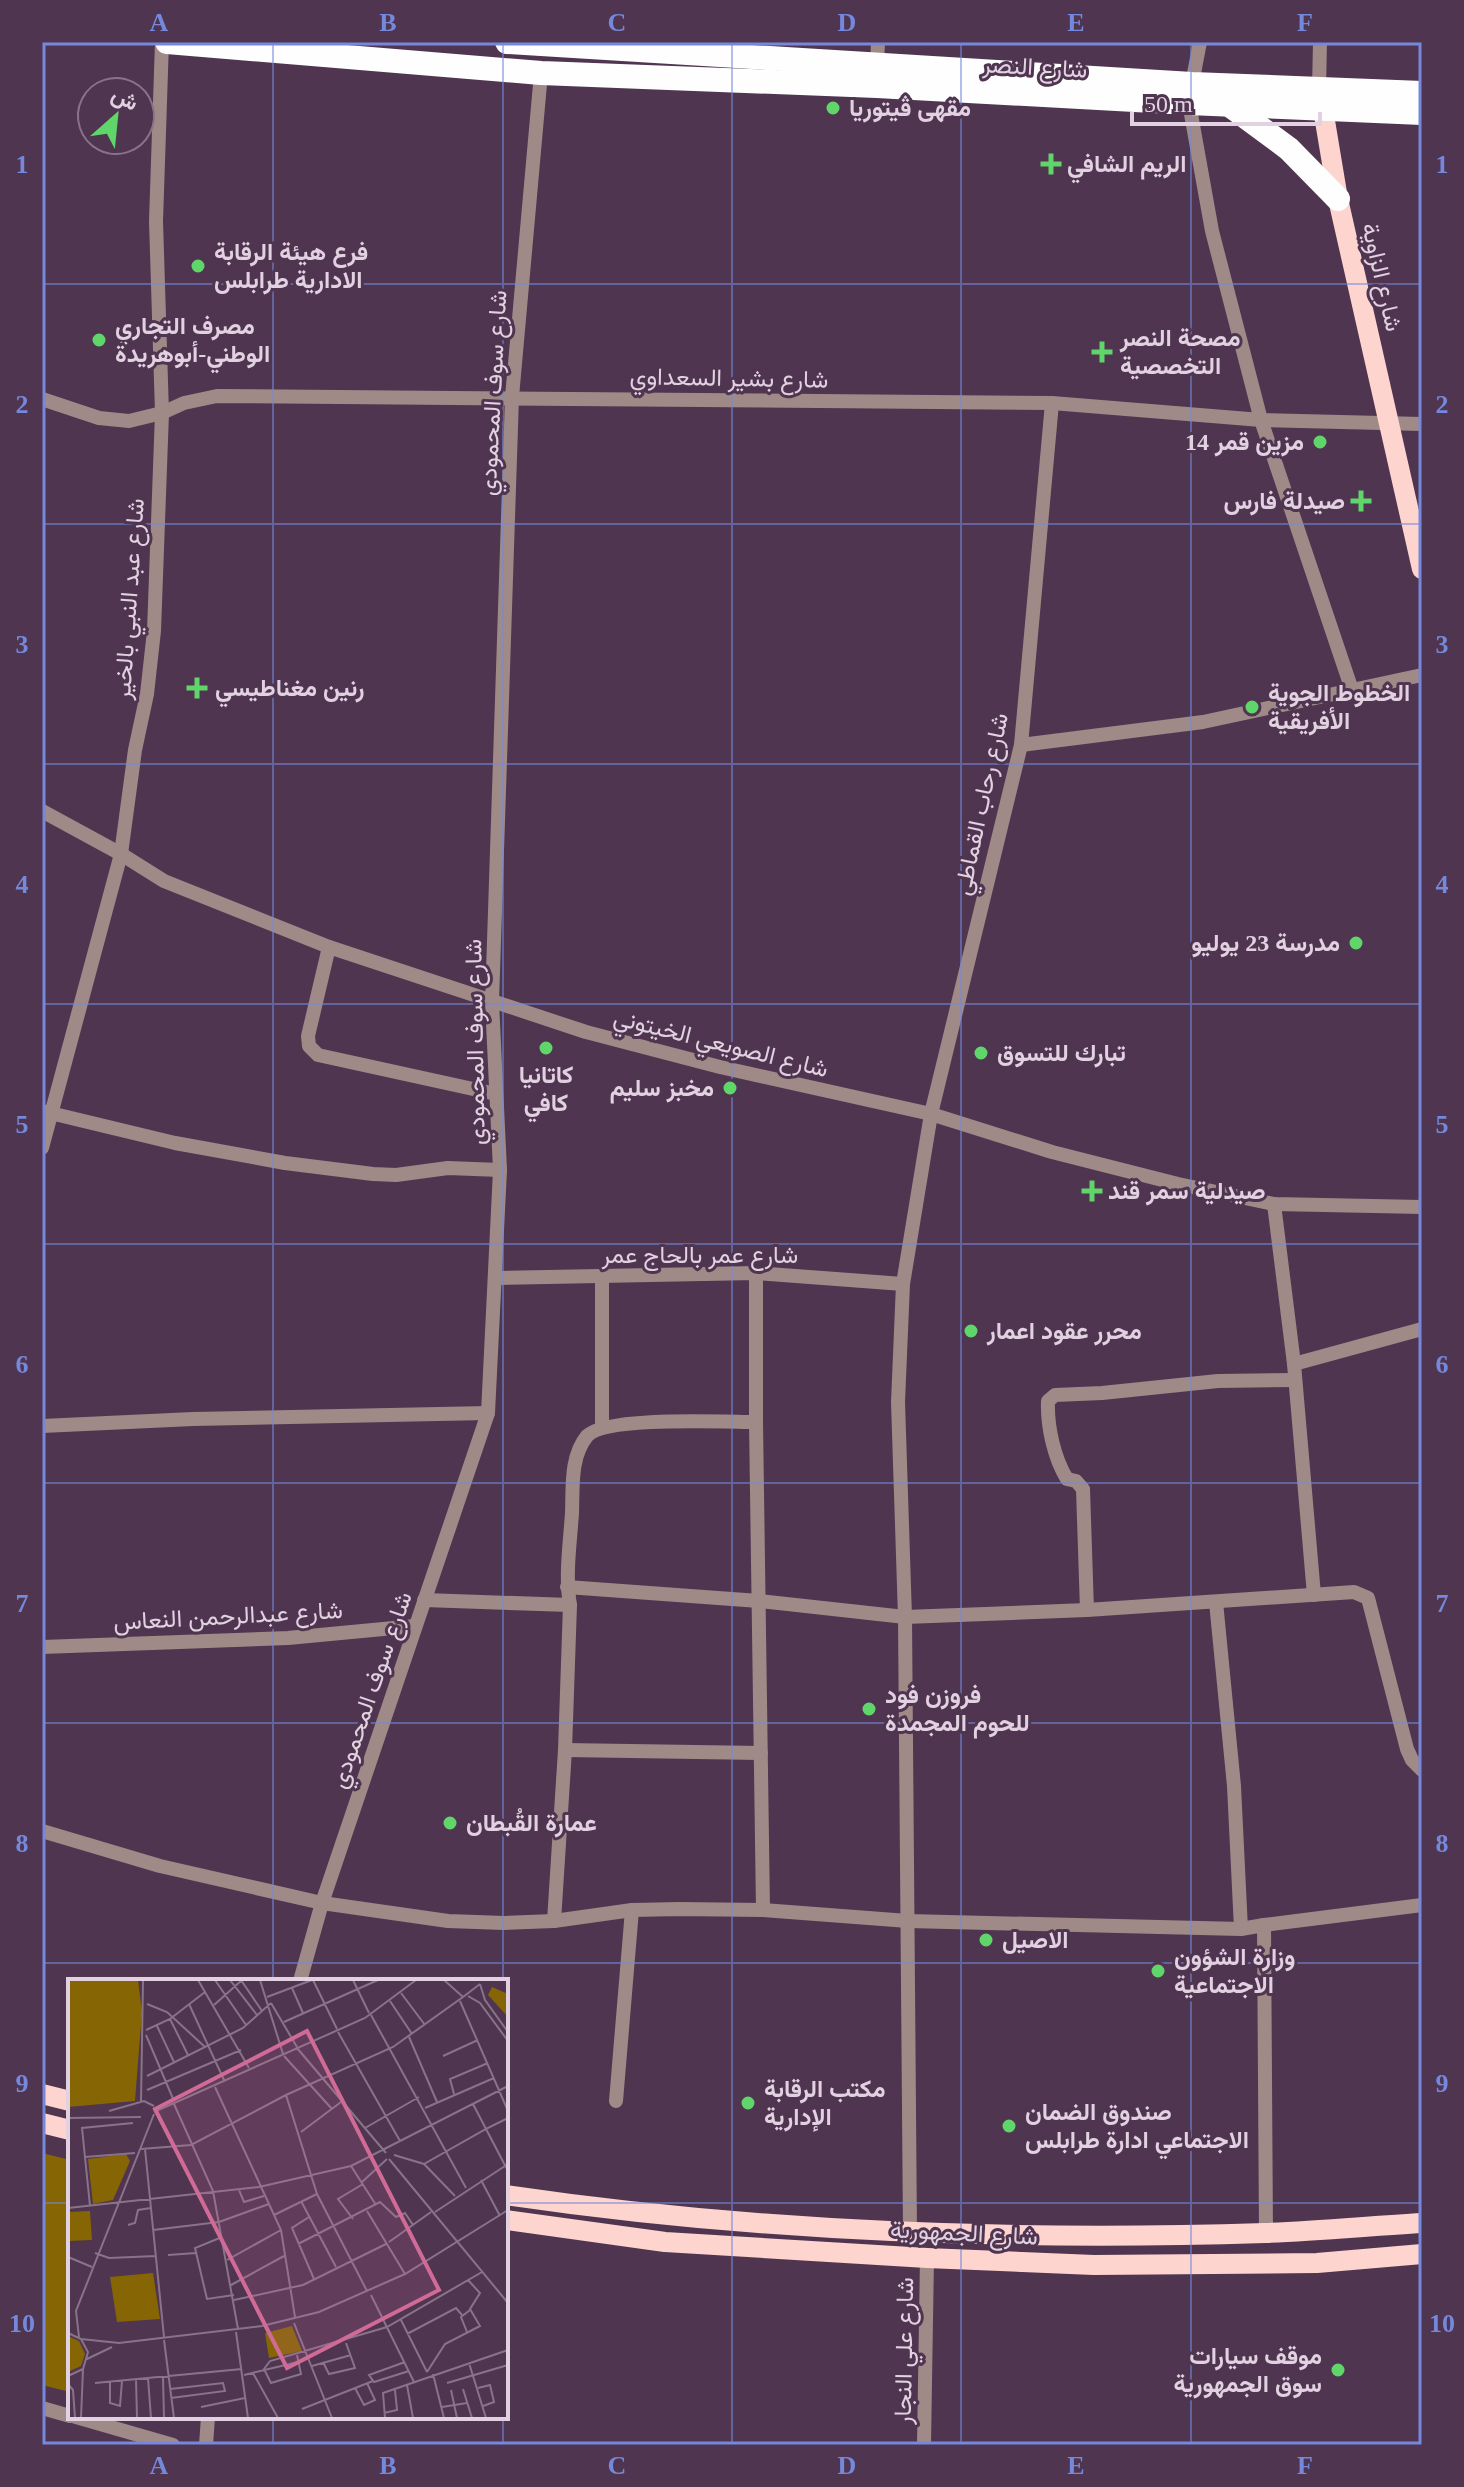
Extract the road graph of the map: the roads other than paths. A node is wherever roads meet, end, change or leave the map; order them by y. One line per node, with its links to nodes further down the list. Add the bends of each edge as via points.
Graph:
1 (165, 42): 7 (highway, شارع النصر); 17 (street, شارع عبد النبي بالخير, via 156,221)
2 (507, 42): 5 (highway, شارع النصر)
3 (1200, 42): 9 (street)
4 (1320, 42): 10 (street)
5 (634, 47): 6 (highway, شارع النصر)
6 (878, 54): 9 (highway, شارع النصر)
7 (541, 73): 9 (highway, شارع النصر); 14 (street, شارع سوف المحمودي)
8 (1422, 93): 10 (highway, شارع النصر)
9 (1190, 94): 10 (highway, شارع النصر); 11 (highway, شارع النصر); 18 (street, via 1212,231)
10 (1321, 99): 11 (highway, شارع النصر); 12 (highway, شارع النصر); 13 (main road, شارع الزاوية)
11 (1229, 105): 13 (highway, via 1289,149)
12 (1422, 113)
13 (1338, 199): 19 (main road, شارع الزاوية)
14 (512, 397): 16 (street, شارع بشير السعداوي); 17 (street, شارع بشير السعداوي, via 217,396); 28 (street, شارع سوف المحمودي)
15 (42, 399): 17 (street, شارع بشير السعداوي, via 99,418 129,421)
16 (1052, 403): 18 (street, شارع بشير السعداوي); 24 (street, شارع رحاب القماطي)
17 (162, 413): 26 (street, شارع عبد النبي بالخير, via 154,631)
18 (1261, 420): 19 (street, شارع بشير السعداوي); 23 (street)
19 (1387, 422): 20 (street, شارع بشير السعداوي); 21 (main road, شارع الزاوية)
20 (1422, 424)
21 (1422, 569)
22 (1422, 675): 23 (street)
23 (1352, 690): 24 (street, via 1203,722)
24 (1021, 745): 31 (street, شارع رحاب القماطي)
25 (42, 811): 26 (street, شارع الصويعي الخيتوني)
26 (121, 854): 27 (street, شارع الصويعي الخيتوني, via 164,881); 30 (street, شارع عبد النبي بالخير)
27 (329, 947): 28 (street, شارع الصويعي الخيتوني); 29 (street, via 308,1036 318,1055)
28 (492, 1002): 29 (street, شارع سوف المحمودي); 31 (street, شارع الصويعي الخيتوني, via 720,1067)
29 (496, 1094): 33 (street, شارع سوف المحمودي)
30 (46, 1113): 32 (street, شارع عبد النبي بالخير); 33 (street, via 175,1143 358,1173)
31 (931, 1114): 34 (street, شارع الصويعي الخيتوني, via 1052,1152); 39 (street, شارع رحاب القماطي)
32 (42, 1148)
33 (500, 1170): 38 (street, شارع سوف المحمودي)
34 (1274, 1204): 35 (street, شارع الصويعي الخيتوني); 41 (street)
35 (1422, 1207)
36 (756, 1273): 37 (street, شارع عمر بالحاج عمر); 39 (street, شارع عمر بالحاج عمر); 44 (street)
37 (602, 1276): 38 (street, شارع عمر بالحاج عمر); 46 (street)
38 (496, 1278): 43 (street, شارع سوف المحمودي)
39 (903, 1284): 54 (street, شارع رحاب القماطي, via 898,1402)
40 (1422, 1329): 41 (street)
41 (1294, 1364): 42 (street)
42 (1295, 1380): 48 (street); 53 (street, via 1218,1381 1055,1395 1048,1401 1058,1465 1083,1489)
43 (488, 1413): 45 (street); 49 (street, شارع سوف المحمودي)
44 (756, 1422): 46 (street); 50 (street)
45 (42, 1426)
46 (602, 1427): 47 (street, via 590,1433 575,1462)
47 (567, 1587): 50 (street); 52 (street)
48 (1314, 1595): 51 (street); 59 (street, via 1354,1592 1368,1598 1407,1749)
49 (424, 1600): 52 (street); 55 (street, شارع سوف المحمودي)
50 (759, 1601): 54 (street); 58 (street)
51 (1216, 1602): 53 (street); 68 (street)
52 (570, 1605): 57 (street)
53 (1087, 1610): 54 (street)
54 (905, 1617): 66 (street, شارع رحاب القماطي)
55 (415, 1626): 56 (street, شارع عبدالرحمن النعاس, via 288,1638); 61 (street, شارع سوف المحمودي)
56 (42, 1647)
57 (565, 1750): 58 (street); 65 (street)
58 (761, 1753): 64 (street)
59 (1422, 1770)
60 (42, 1831): 61 (street, via 160,1866)
61 (322, 1903): 65 (street, via 448,1921); 69 (street, شارع سوف المحمودي)
62 (1422, 1905): 67 (street)
63 (632, 1910): 64 (street); 65 (street); 72 (street)
64 (763, 1910): 66 (street)
65 (554, 1921)
66 (908, 1921): 68 (street); 78 (street, شارع رحاب القماطي)
67 (1264, 1925): 68 (street); 79 (street)
68 (1241, 1929)
69 (301, 1979)
70 (42, 2094): 71 (main road)
71 (68, 2100)
72 (616, 2101)
73 (42, 2123): 74 (main road)
74 (68, 2130)
75 (508, 2195): 78 (main road, شارع الجمهورية, via 672,2216)
76 (508, 2220): 81 (main road, شارع الجمهورية, via 665,2242)
77 (1422, 2223): 79 (main road, شارع الجمهورية)
78 (910, 2233): 79 (main road, شارع الجمهورية)
79 (1266, 2233)
80 (1422, 2254): 81 (main road, شارع الجمهورية, via 1197,2265)
81 (927, 2258): 90 (street, شارع علي النجار)
82 (42, 2408): 83 (street)
83 (68, 2415)
84 (84, 2419): 86 (street)
85 (208, 2419): 89 (street)
86 (125, 2430): 87 (street); 88 (street)
87 (122, 2445)
88 (173, 2445)
89 (206, 2445)
90 (924, 2445)

